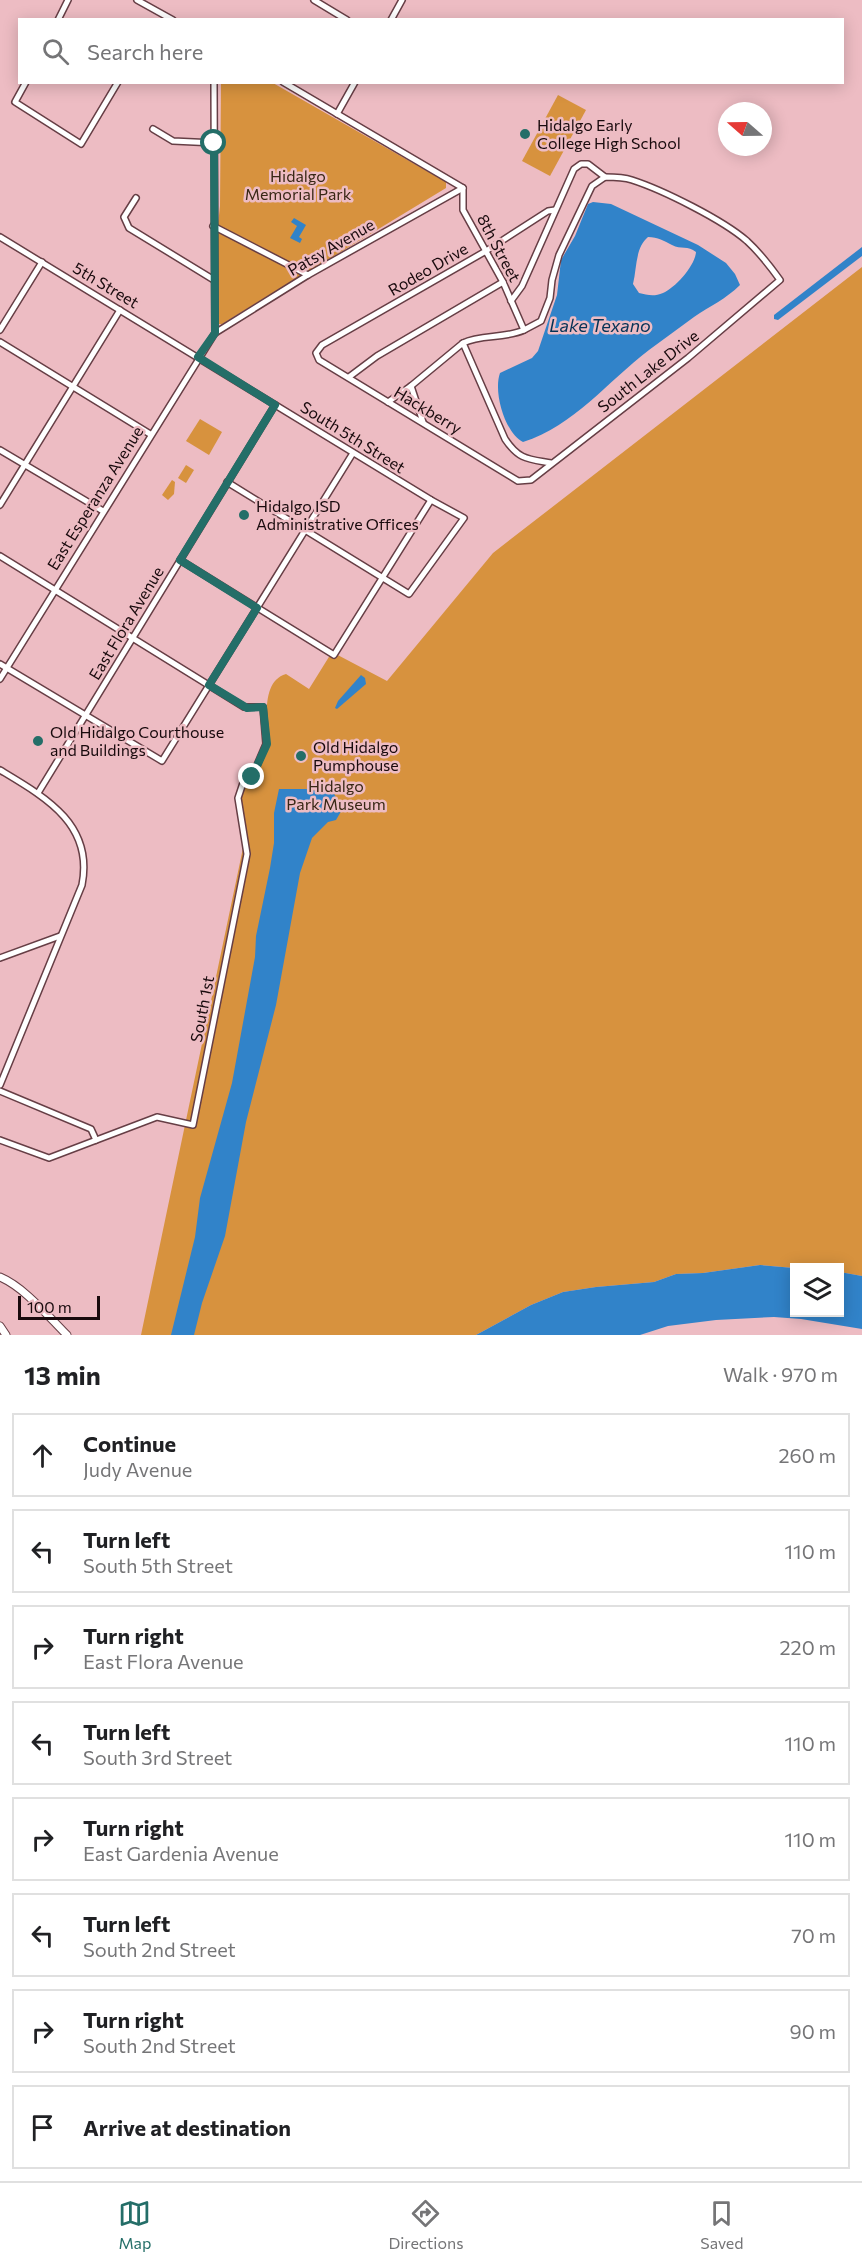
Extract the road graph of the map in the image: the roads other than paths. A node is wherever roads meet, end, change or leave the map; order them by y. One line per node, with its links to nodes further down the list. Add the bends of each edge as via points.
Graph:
1 (68, 0): 6 (street)
2 (136, 0): 5 (street)
3 (316, 0): 9 (street)
4 (402, 0): 10 (street)
5 (161, 13): 7 (street); 8 (street)
6 (59, 18)
7 (158, 18)
8 (170, 18)
9 (344, 18)
10 (393, 18)
11 (25, 84): 12 (street, via 15,102 81,144)
12 (117, 84)
13 (214, 84): 18 (street)
14 (287, 84): 16 (street)
15 (355, 84): 16 (street)
16 (337, 114): 20 (street)
17 (153, 129): 18 (street, via 173,141)
18 (214, 143): 23 (street)
19 (605, 177): 22 (street, via 593,166 580,164); 33 (street, via 592,186 559,255 541,321); 48 (street, South Lake Drive, via 632,180 728,227 763,257 780,280 680,364)
20 (463, 188): 25 (street, 8th Street, via 463,210); 27 (street, Patsy Avenue)
21 (136, 198): 28 (street, via 124,216 129,228)
22 (555, 210): 25 (street, Rodeo Drive); 30 (street)
23 (213, 226): 27 (street); 28 (street)
24 (0, 237): 26 (street, 5th Street)
25 (486, 251): 29 (street, 8th Street); 37 (street, Rodeo Drive, via 322,345)
26 (42, 262): 31 (street, 5th Street); 32 (street)
27 (308, 275): 34 (street, Patsy Avenue)
28 (214, 280): 34 (street)
29 (503, 282): 30 (street, 8th Street); 39 (street, via 377,356)
30 (512, 301): 33 (street, 8th Street)
31 (120, 309): 38 (street, 5th Street); 40 (street)
32 (0, 330)
33 (524, 330): 36 (street)
34 (215, 333): 38 (street, East Esperanza Avenue)
35 (0, 342): 40 (street)
36 (463, 343): 41 (street); 48 (street, via 514,453)
37 (316, 353): 39 (street, Hackberry, via 319,360)
38 (198, 357): 43 (street, South 5th Street); 45 (street, East Esperanza Avenue)
39 (349, 377): 42 (street, Hackberry)
40 (72, 386): 45 (street); 49 (street)
41 (411, 386): 42 (street); 44 (street)
42 (388, 402): 44 (street, Hackberry)
43 (275, 405): 47 (street, South 5th Street); 51 (street, East Flora Avenue)
44 (423, 423): 50 (street, Hackberry, via 518,481)
45 (150, 434): 54 (street, East Esperanza Avenue)
46 (0, 450): 49 (street)
47 (353, 453): 52 (street, South 5th Street); 55 (street)
48 (551, 463): 50 (street, South Lake Drive)
49 (25, 465): 53 (street); 54 (street)
50 (531, 480)
51 (227, 482): 55 (street); 57 (street, East Flora Avenue)
52 (430, 500): 58 (street); 58 (street, South 5th Street, via 464,518 409,594)
53 (0, 505)
54 (103, 511): 59 (street, East Esperanza Avenue)
55 (305, 530): 58 (street); 60 (street)
56 (0, 556): 59 (street)
57 (180, 560): 60 (street); 61 (street, East Flora Avenue)
58 (382, 578): 60 (street, via 334,655)
59 (55, 589): 61 (street); 63 (street, East Esperanza Avenue)
60 (257, 608): 65 (street)
61 (132, 638): 65 (street); 66 (street, East Flora Avenue)
62 (0, 664): 63 (street)
63 (7, 668): 64 (street, East Esperanza Avenue); 66 (street)
64 (0, 679)
65 (209, 685): 66 (street, via 162,761); 74 (street, South 1st, via 247,708 263,707 267,744 238,798 247,854 193,1125 157,1117)
66 (85, 716): 68 (street, East Flora Avenue)
67 (0, 770): 68 (street)
68 (38, 793): 69 (street, via 72,826 84,854 82,885)
69 (60, 936): 70 (street); 71 (street)
70 (0, 958)
71 (0, 1085)
72 (0, 1091): 74 (street, via 91,1129)
73 (0, 1140): 74 (street, South 1st, via 49,1158)
74 (96, 1140)
75 (0, 1277): 78 (main road, via 41,1308)
76 (0, 1326): 77 (main road)
77 (6, 1335)
78 (67, 1335)

